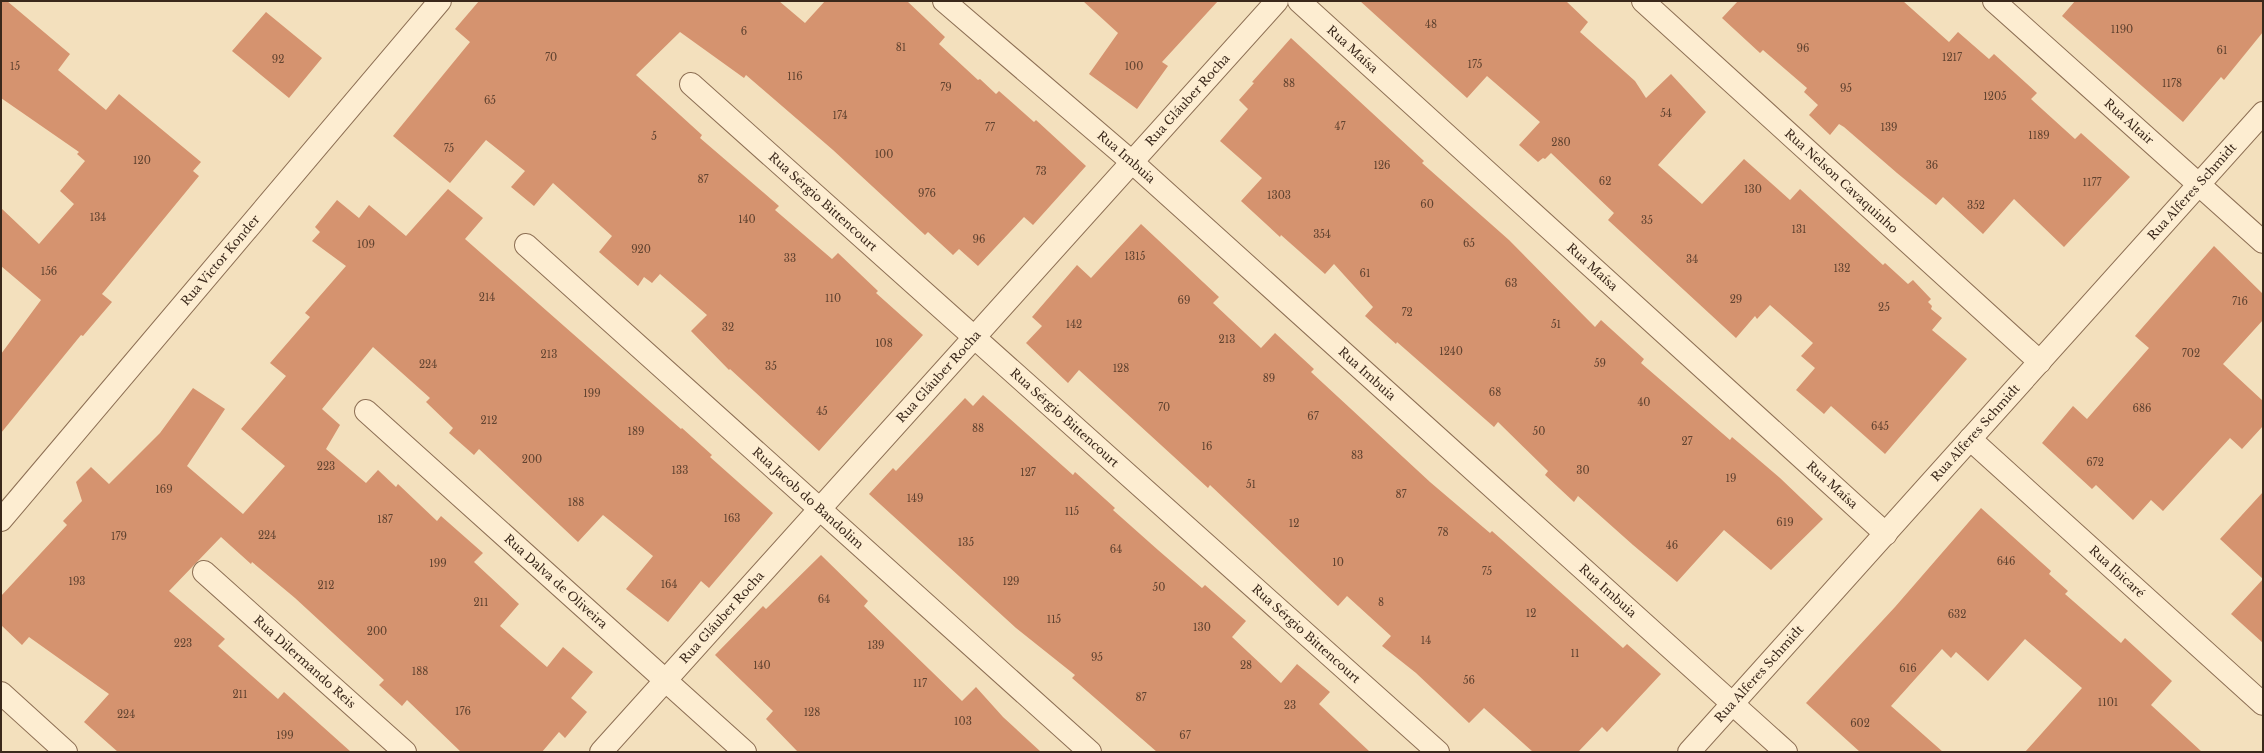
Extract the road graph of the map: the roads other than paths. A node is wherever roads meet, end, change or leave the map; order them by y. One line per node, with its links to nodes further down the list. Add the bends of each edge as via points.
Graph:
1 (440, 1): 18 (street, Rua Victor Konder)
2 (944, 1): 9 (street, Rua Imbuia)
3 (1277, 1): 9 (street, Rua Gláuber Rocha)
4 (1299, 1): 19 (street, Rua Maísa)
5 (1643, 1): 14 (street, Rua Nelson Cavaquinho)
6 (1994, 1): 10 (street, Rua Altair)
7 (691, 84): 13 (street, Rua Sérgio Bittencourt)
8 (2263, 113): 10 (street, Rua Alferes Schmidt)
9 (1132, 162): 13 (street, Rua Gláuber Rocha); 23 (street, Rua Imbuia)
10 (2199, 184): 11 (street, Rua Altair); 14 (street, Rua Alferes Schmidt)
11 (2263, 242)
12 (526, 245): 17 (street, Rua Jacob do Bandolim)
13 (974, 337): 17 (street, Rua Gláuber Rocha); 30 (street, Rua Sérgio Bittencourt)
14 (2040, 362): 16 (street, Rua Alferes Schmidt)
15 (366, 411): 21 (street, Rua Dalva de Oliveira)
16 (1970, 439): 19 (street, Rua Alferes Schmidt); 24 (street, Rua Ibicaré)
17 (820, 509): 21 (street, Rua Gláuber Rocha); 29 (street, Rua Jacob do Bandolim)
18 (1, 520)
19 (1886, 534): 23 (street, Rua Alferes Schmidt)
20 (204, 572): 26 (street, Rua Dilermando Reis)
21 (665, 680): 27 (street, Rua Gláuber Rocha); 28 (street, Rua Dalva de Oliveira)
22 (1, 694): 25 (street)
23 (1732, 704): 31 (street, Rua Alferes Schmidt); 32 (street, Rua Imbuia)
24 (2263, 704)
25 (66, 752)
26 (405, 752)
27 (601, 752)
28 (745, 752)
29 (1090, 752)
30 (1438, 752)
31 (1689, 752)
32 (1786, 752)

